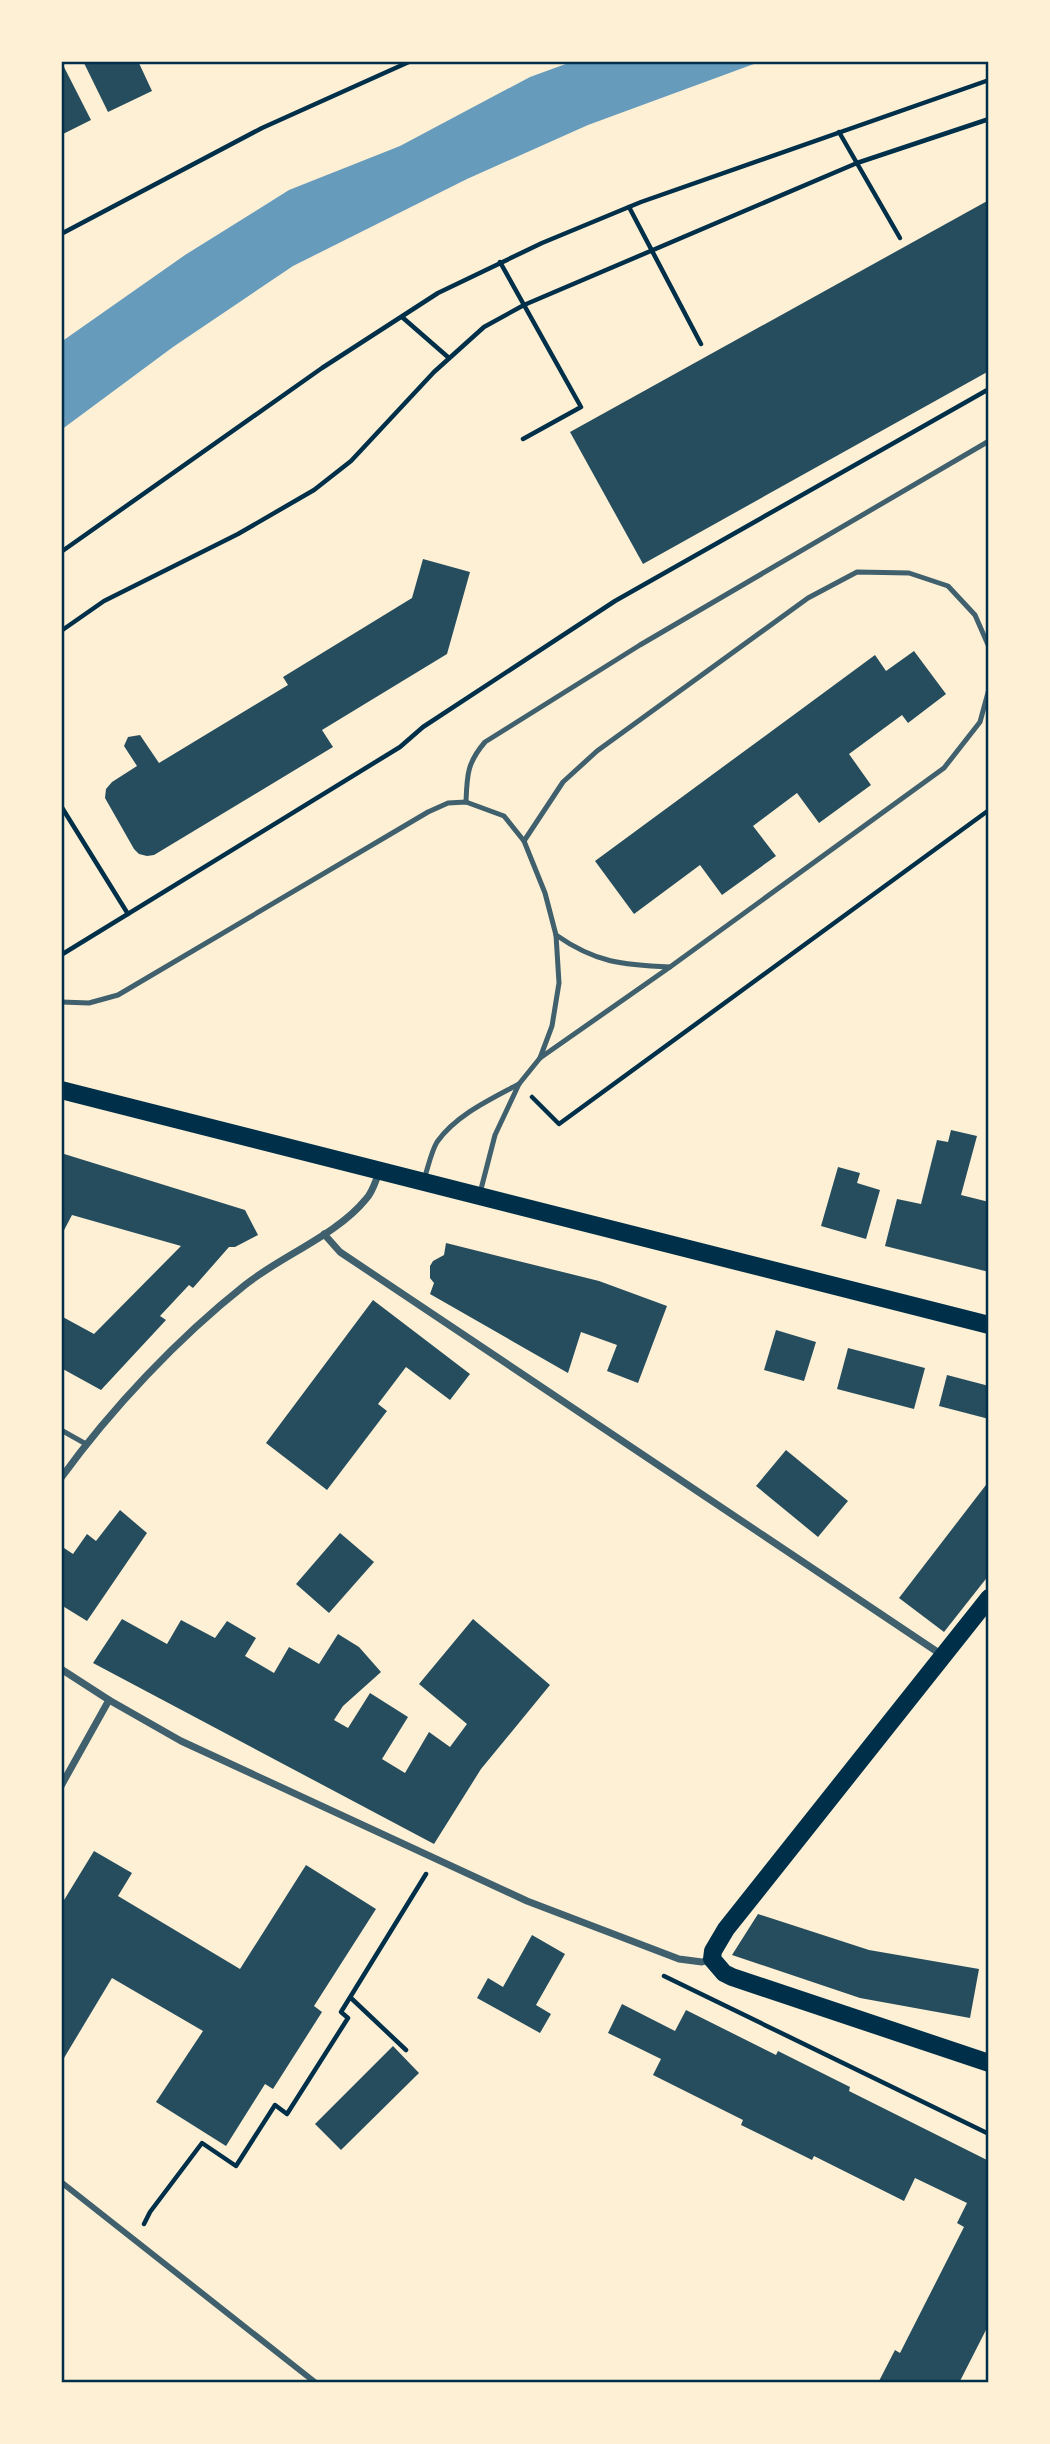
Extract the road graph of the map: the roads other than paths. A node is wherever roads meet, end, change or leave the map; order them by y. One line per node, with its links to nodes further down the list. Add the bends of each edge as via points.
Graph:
1 (989, 441): 4 (lane, via 652,638 485,742 467,775)
2 (989, 647): 5 (lane, via 975,615 948,586 909,573 858,572 808,598 597,751 563,782)
3 (989, 689): 7 (lane, via 980,722 944,768)
4 (466, 802): 5 (lane, via 503,816); 8 (lane, via 448,803 428,812 118,995 89,1003)
5 (524, 841): 6 (lane)
6 (556, 935): 7 (lane, via 602,959); 9 (lane, via 559,983 552,1026)
7 (670, 967): 9 (lane)
8 (61, 1002)
9 (540, 1058): 10 (lane)
10 (519, 1084): 13 (lane, via 472,1111 437,1143); 14 (lane, via 495,1135)
11 (61, 1090): 12 (main road)
12 (380, 1170): 13 (main road); 15 (street, via 368,1198)
13 (423, 1181): 14 (main road)
14 (480, 1196): 16 (main road)
15 (324, 1234): 18 (street, via 246,1284 194,1329); 21 (street, via 340,1252)
16 (989, 1325)
17 (61, 1430): 18 (lane)
18 (86, 1444): 19 (street)
19 (61, 1478)
20 (989, 1598): 21 (main road)
21 (944, 1657): 25 (main road, via 726,1928)
22 (61, 1669): 23 (street)
23 (109, 1700): 24 (street); 25 (street, via 181,1741 527,1901 680,1959)
24 (61, 1786)
25 (712, 1959): 26 (main road, via 732,1977)
26 (989, 2063)
27 (61, 2182): 28 (street)
28 (316, 2383)

